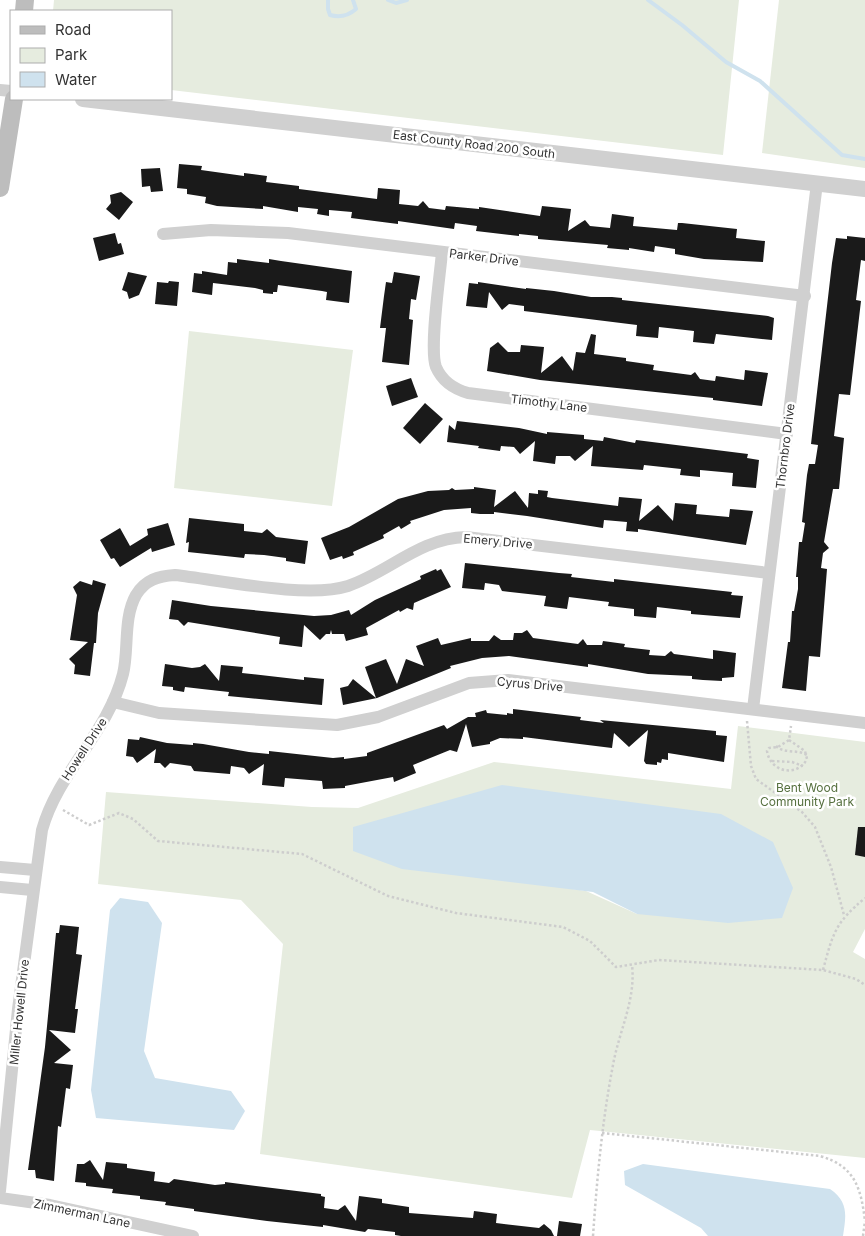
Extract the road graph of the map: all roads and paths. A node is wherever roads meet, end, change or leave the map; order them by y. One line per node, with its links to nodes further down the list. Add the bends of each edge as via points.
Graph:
1 (14, 100): 4 (main road)
2 (92, 100): 3 (street, East County Road 200 South)
3 (817, 183): 5 (street, East County Road 200 South); 8 (street, Thornbro Drive)
4 (0, 188)
5 (865, 189)
6 (163, 234): 7 (street, Parker Drive, via 211,230 288,233)
7 (442, 252): 8 (street, Parker Drive); 9 (street, Timothy Lane, via 434,356 441,376 457,390)
8 (805, 296): 9 (street, Thornbro Drive)
9 (787, 434): 10 (street, Thornbro Drive)
10 (769, 573): 11 (street, Emery Drive, via 466,537 443,540 419,549 359,582 336,589 297,590 175,575); 13 (street, Thornbro Drive)
11 (148, 582): 12 (street, Howell Drive, via 133,603 123,674)
12 (113, 702): 13 (street, Cyrus Drive, via 159,713 337,725 378,717 463,685 502,680); 21 (street, Howell Drive, via 98,732)
13 (750, 709): 14 (street, Cyrus Drive); 27 (path, via 746,725 756,779 802,812 815,828 831,867)
14 (792, 714): 15 (street, Cyrus Drive); 16 (path)
15 (865, 723)
16 (789, 740): 17 (path); 18 (path)
17 (776, 746): 18 (path, via 782,751); 19 (path, via 767,751)
18 (807, 754): 20 (path)
19 (771, 761): 20 (path); 20 (path, via 787,772)
20 (802, 766)
21 (50, 804): 23 (street, Howell Drive); 29 (path, via 89,825 119,813 133,819 158,841 302,854 388,896 456,913 564,927 590,941 616,968)
22 (0, 867): 23 (street)
23 (35, 870): 25 (street, Howell Drive)
24 (0, 887): 25 (street)
25 (32, 890): 28 (street, Howell Drive)
26 (865, 898): 27 (path)
27 (844, 915): 30 (path, via 832,939)
28 (30, 921): 33 (street, Miller Howell Drive)
29 (632, 965): 30 (path, via 659,960); 32 (path, via 634,981 613,1064)
30 (824, 970): 31 (path, via 856,979)
31 (865, 985)
32 (602, 1133): 35 (path, via 834,1160 853,1176 862,1196); 37 (path)
33 (0, 1191)
34 (0, 1198): 36 (street, Zimmerman Lane, via 50,1205)
35 (865, 1221): 38 (path)
36 (193, 1236)
37 (593, 1236)
38 (863, 1236)

